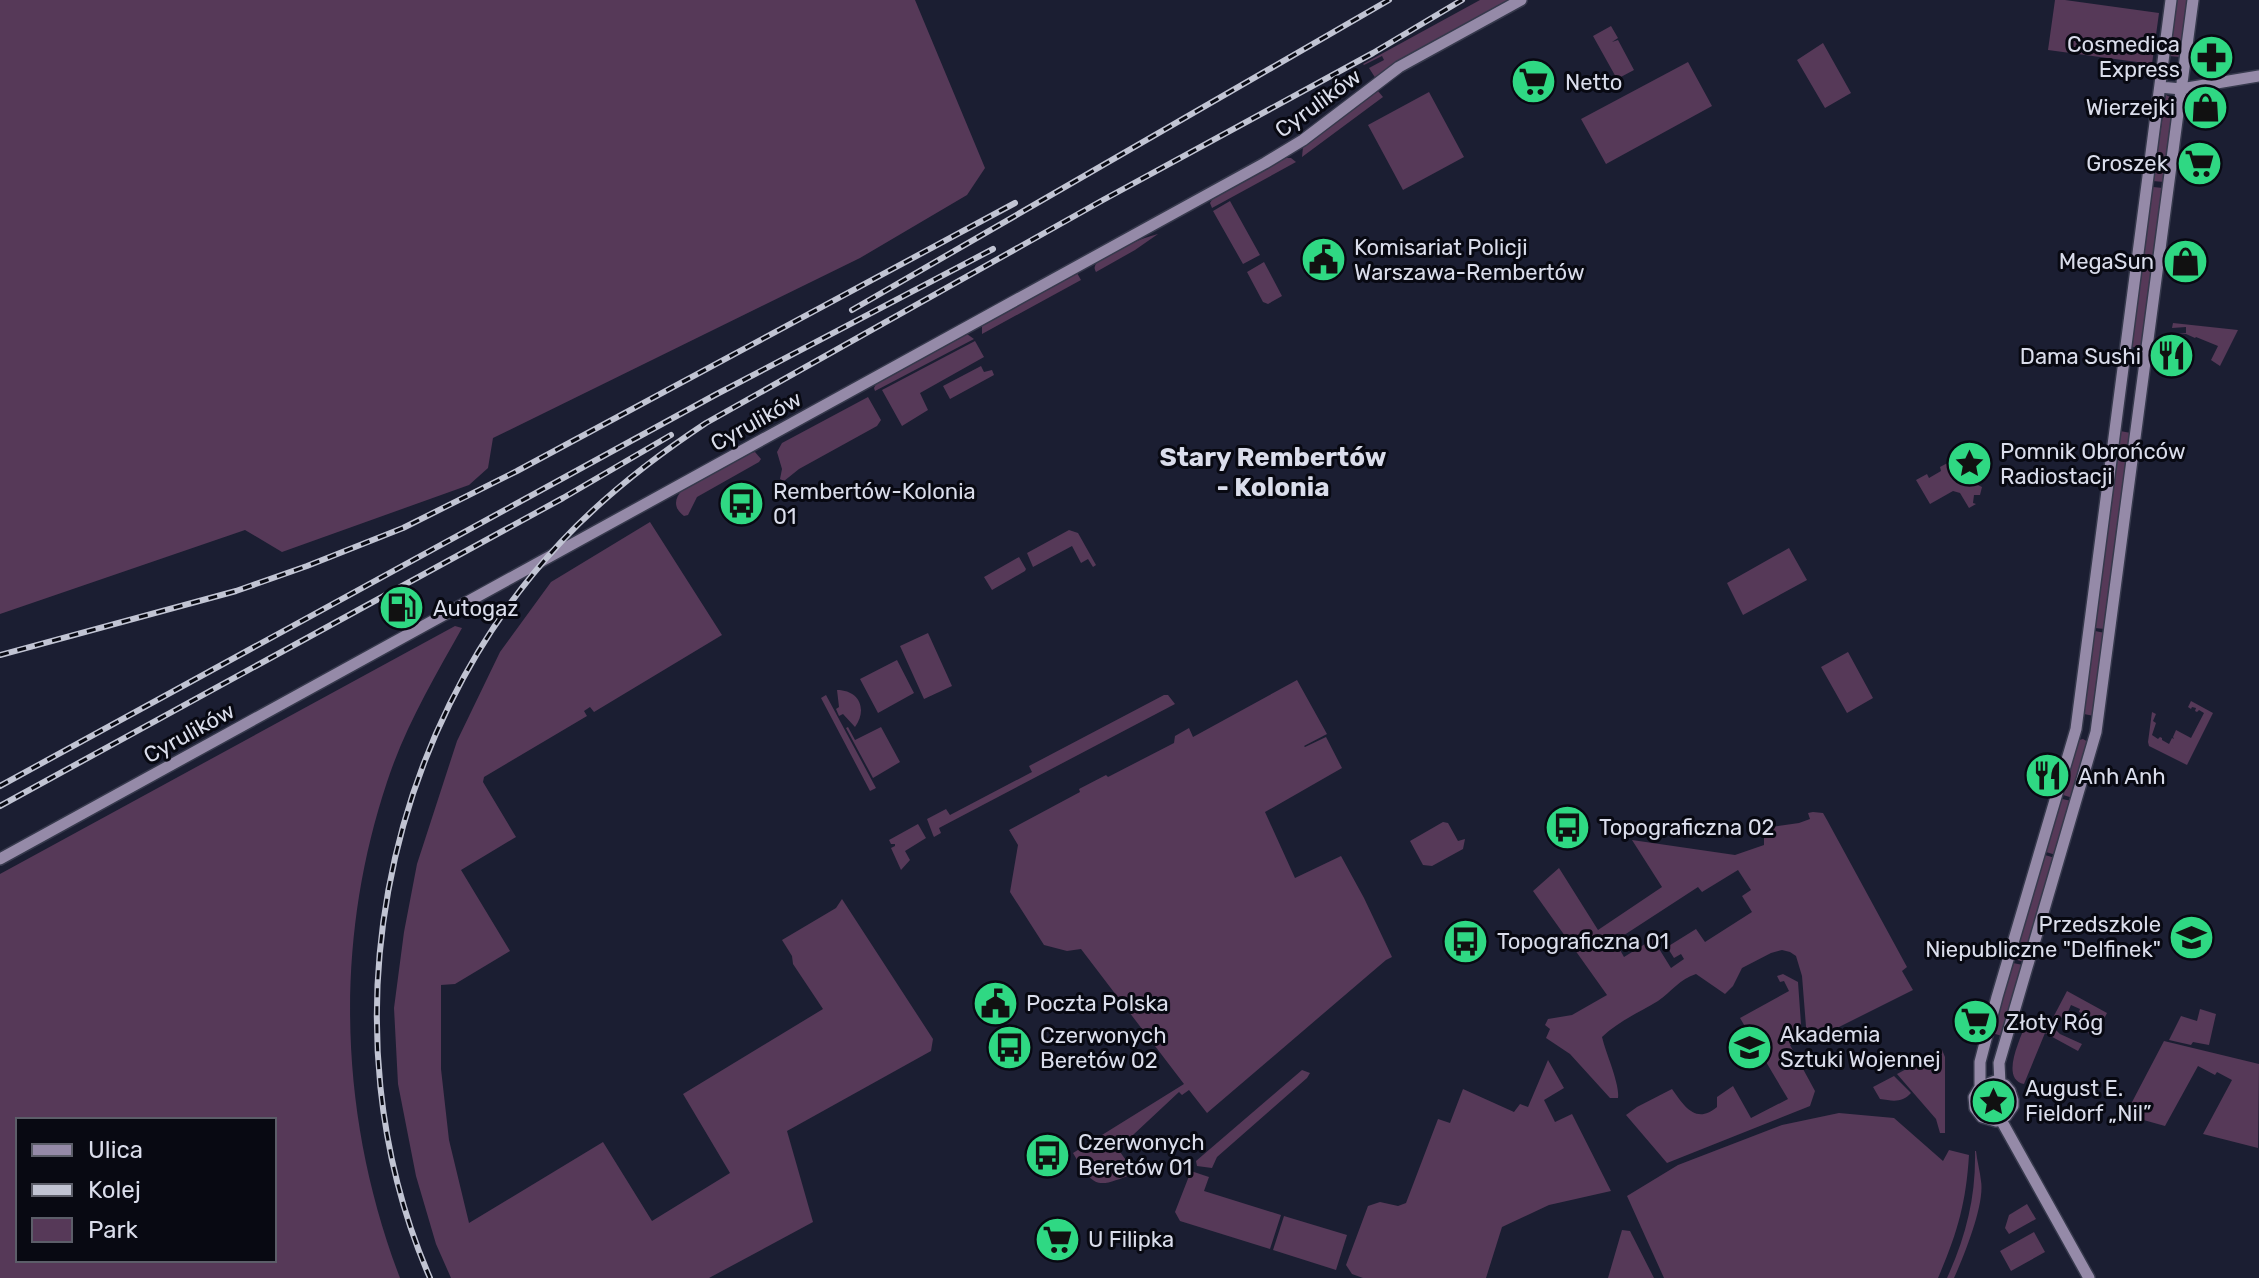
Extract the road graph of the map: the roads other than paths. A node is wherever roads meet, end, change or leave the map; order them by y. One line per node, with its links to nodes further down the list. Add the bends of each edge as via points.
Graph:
1 (1521, 0): 7 (street, Cyrulików, via 1399,67 1265,163)
2 (2171, 0): 5 (street)
3 (2193, 0): 6 (street)
4 (2259, 76): 6 (street)
5 (2160, 87): 6 (street); 9 (street, via 2076,729 1997,997 1980,1062)
6 (2181, 89): 8 (street, via 2096,732 1999,1063)
7 (0, 859)
8 (2000, 1083): 9 (street); 10 (street, via 2013,1100)
9 (1980, 1087): 10 (street, via 1974,1097 1978,1113 1987,1120)
10 (2001, 1120): 11 (street)
11 (2089, 1278)

